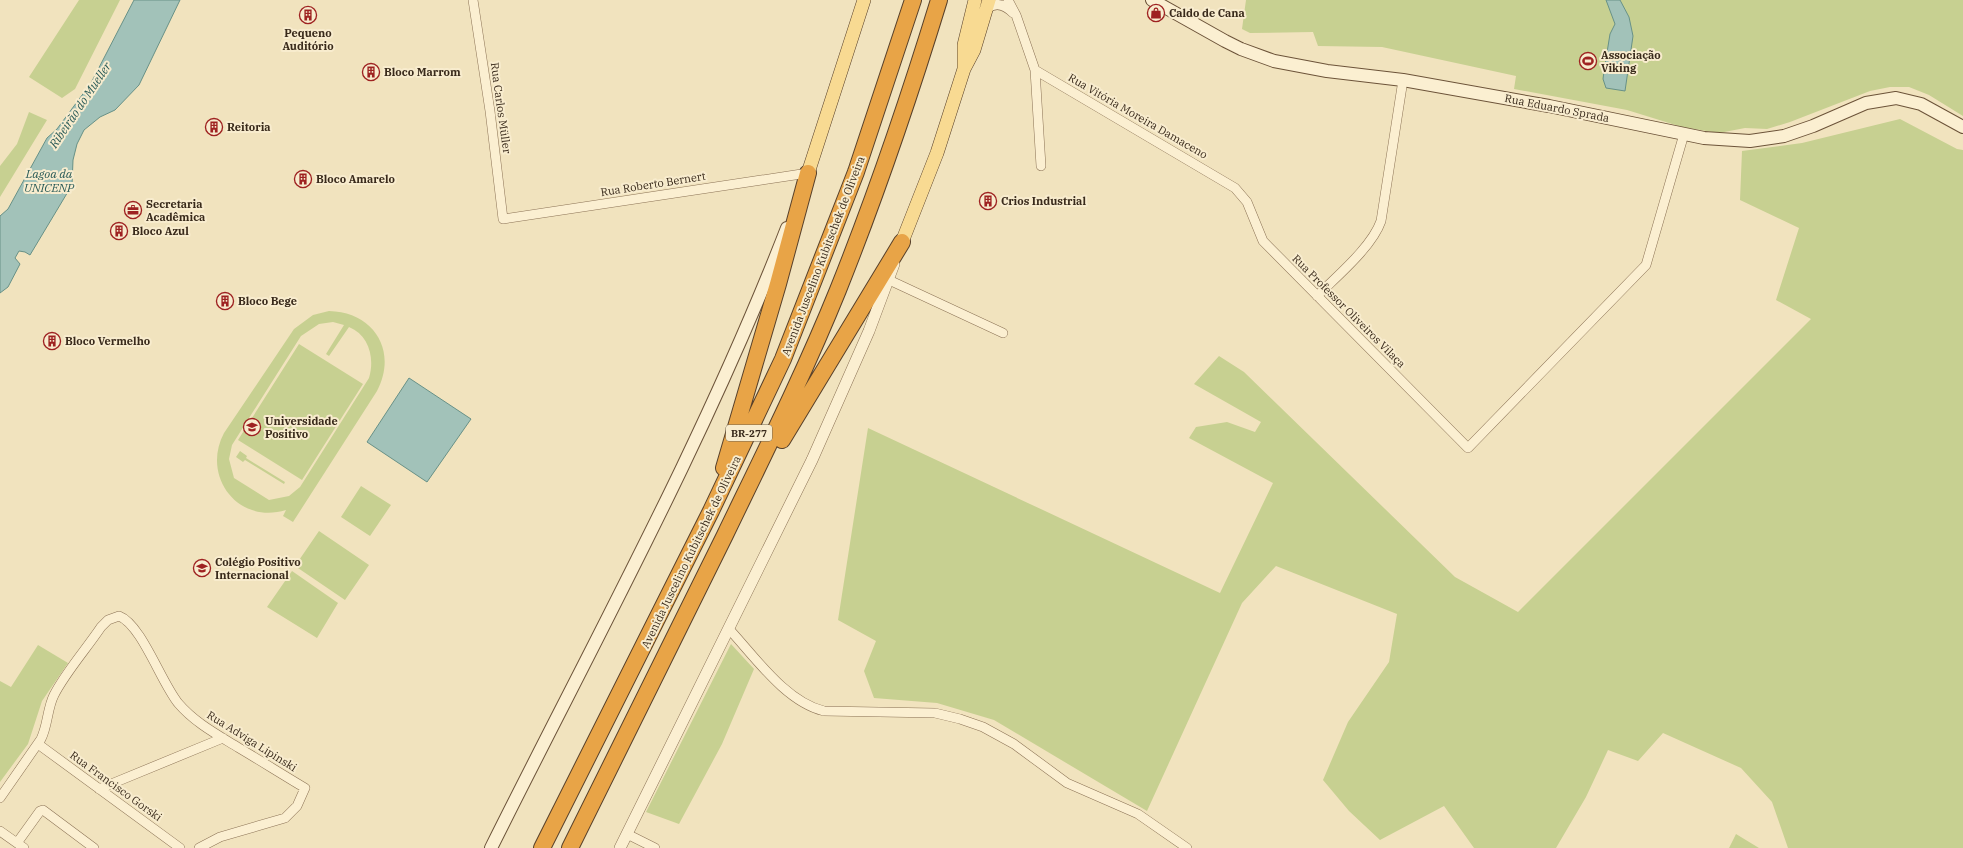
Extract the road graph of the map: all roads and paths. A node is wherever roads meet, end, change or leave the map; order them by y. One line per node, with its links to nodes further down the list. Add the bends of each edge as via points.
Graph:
1 (473, 0): 18 (street, Rua Carlos Müller)
2 (864, 0): 16 (main road)
3 (913, 0): 23 (highway, Avenida Juscelino Kubitschek de Oliveira / BR-277, via 856,172 802,314 761,408)
4 (938, 0): 24 (highway, Avenida Juscelino Kubitschek de Oliveira / BR-277, via 893,142 838,290 776,430)
5 (975, 0): 10 (main road, via 964,45)
6 (1008, 0): 9 (street)
7 (1152, 0): 12 (main road, Rua Eduardo Sprada, via 1230,44 1274,61 1328,71)
8 (988, 5): 9 (street, via 1006,6); 10 (main road, via 974,50)
9 (1016, 15): 11 (street)
10 (964, 70): 19 (main road, via 937,153)
11 (1035, 70): 15 (street); 17 (street, Rua Vitória Moreira Damaceno)
12 (1403, 80): 14 (main road, Rua Eduardo Sprada, via 1556,107); 21 (street, via 1378,229 1368,244)
13 (1963, 127): 14 (main road, Rua Eduardo Sprada, via 1921,104 1896,98 1866,103 1800,131 1766,139 1720,140)
14 (1684, 134): 21 (street, Rua Professor Oliveiros Vilaça, via 1646,265 1468,448)
15 (1041, 166)
16 (808, 173): 18 (street, Rua Roberto Bernert); 23 (highway); 36 (main road, via 736,351 665,505)
17 (1228, 182): 21 (street, Rua Professor Oliveiros Vilaça, via 1247,202 1263,241)
18 (503, 219)
19 (902, 242): 20 (street); 24 (highway, via 785,434)
20 (889, 280): 22 (street); 25 (street, via 822,439)
21 (1317, 296)
22 (1003, 333)
23 (711, 511): 37 (highway, Avenida Juscelino Kubitschek de Oliveira / BR-277)
24 (698, 590): 38 (highway, Avenida Juscelino Kubitschek de Oliveira / BR-277)
25 (729, 629): 31 (street); 41 (street, via 786,690 810,708 824,711 935,713 982,727 1014,744 1068,783 1138,814)
26 (223, 738): 27 (street, Rua Adviga Lipinski, via 197,721 178,703 135,630 129,622 119,616 108,620 101,627 57,689 49,708 44,734); 28 (street); 35 (street, Rua Adviga Lipinski, via 305,788 297,806 285,818 220,837)
27 (38, 744): 28 (street, Rua Francisco Gorski); 29 (street)
28 (99, 789): 34 (street, Rua Francisco Gorski)
29 (0, 798)
30 (0, 831): 32 (street)
31 (627, 834): 39 (street); 40 (street)
32 (21, 845): 33 (street, via 40,811 43,810)
33 (94, 848)
34 (180, 848)
35 (199, 848)
36 (491, 848)
37 (542, 848)
38 (570, 848)
39 (620, 848)
40 (655, 848)
41 (1187, 848)

